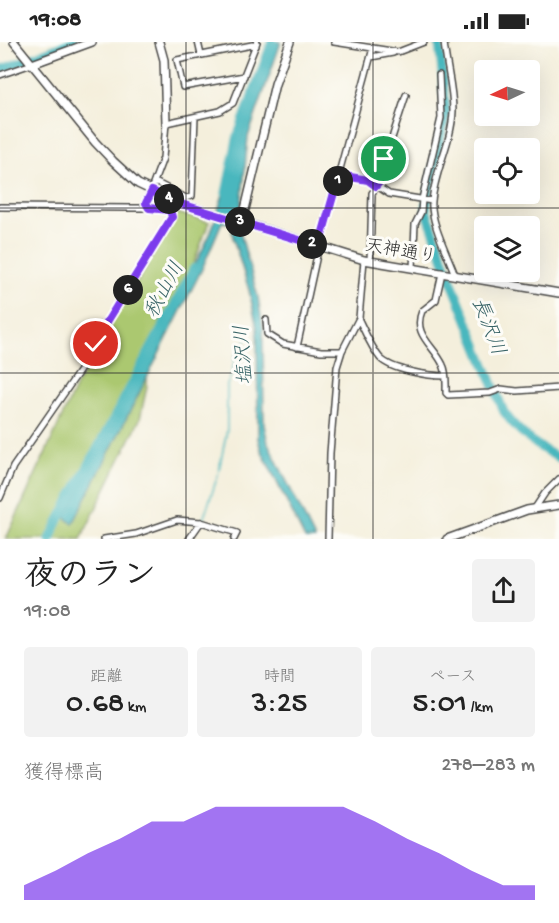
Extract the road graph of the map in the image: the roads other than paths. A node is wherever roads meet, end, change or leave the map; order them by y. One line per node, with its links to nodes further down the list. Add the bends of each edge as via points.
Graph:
1 (14, 42): 14 (street, 天神通り)
2 (92, 42): 14 (street)
3 (159, 42): 20 (street, via 164,60)
4 (198, 42): 12 (street)
5 (290, 42): 29 (street, via 274,84)
6 (334, 42): 10 (street)
7 (424, 42): 11 (street)
8 (444, 42): 26 (street, via 451,80 452,125)
9 (257, 44): 12 (street); 17 (street)
10 (373, 48): 11 (street); 13 (street)
11 (398, 52): 13 (street)
12 (201, 55): 17 (street, via 177,60 183,87)
13 (371, 57): 21 (street)
14 (31, 64): 15 (street); 24 (street, 天神通り, via 112,161)
15 (0, 75)
16 (438, 75): 25 (street, via 441,118)
17 (244, 76): 19 (street, via 226,109)
18 (406, 95): 23 (street, via 386,146 386,174)
19 (195, 117): 20 (street); 22 (street, via 192,196 186,198)
20 (166, 123): 22 (street, via 163,158)
21 (339, 175): 23 (street, via 368,180); 30 (street)
22 (155, 182): 24 (street)
23 (376, 186): 25 (street, via 389,194); 31 (street, via 372,193)
24 (152, 191): 27 (street); 29 (street, 天神通り)
25 (422, 199): 26 (street); 32 (street)
26 (432, 201): 34 (street, via 435,221)
27 (147, 206): 28 (street); 43 (street, via 170,210 172,217 105,325 94,350 13,467)
28 (0, 207)
29 (242, 222): 30 (street, 天神通り)
30 (319, 246): 31 (street, 天神通り); 38 (street)
31 (367, 260): 32 (street, 天神通り); 37 (street)
32 (413, 268): 33 (street, 天神通り)
33 (443, 273): 34 (street, 天神通り); 40 (street, via 436,300 422,311 419,326 443,365)
34 (455, 275): 35 (street, 天神通り)
35 (559, 293)
36 (266, 320): 38 (street, via 267,334)
37 (359, 320): 39 (street); 40 (street, via 387,363)
38 (297, 347): 39 (street)
39 (342, 351): 50 (street, via 337,367 330,453)
40 (445, 376): 41 (street, via 448,395)
41 (559, 388)
42 (559, 479): 45 (street)
43 (0, 498)
44 (559, 505): 45 (street)
45 (535, 508): 51 (street)
46 (201, 522): 47 (street, via 177,520 136,534); 48 (street); 49 (street, via 237,533)
47 (104, 539)
48 (189, 539)
49 (234, 539)
50 (328, 539)
51 (447, 539)

